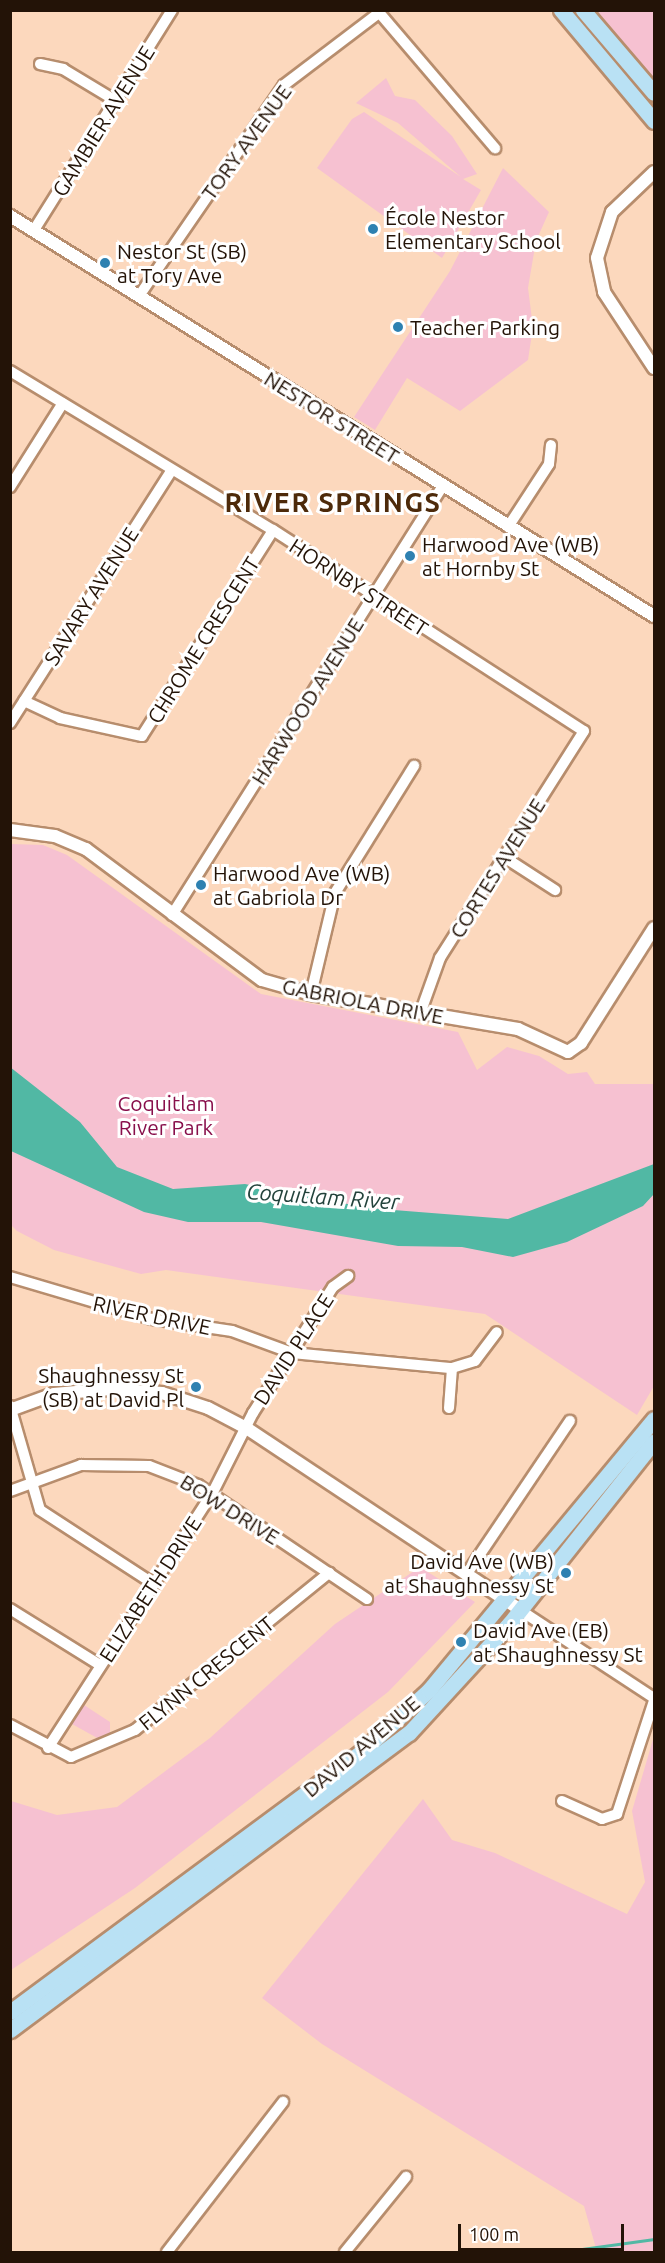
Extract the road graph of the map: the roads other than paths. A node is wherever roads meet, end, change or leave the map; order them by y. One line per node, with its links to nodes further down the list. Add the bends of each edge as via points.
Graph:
1 (172, 10): 7 (street, GAMBIER AVENUE)
2 (561, 10): 8 (main road)
3 (583, 10): 6 (main road)
4 (378, 12): 9 (street); 13 (street, TORY AVENUE, via 284,85)
5 (40, 64): 7 (street, via 63,69)
6 (654, 93)
7 (116, 101): 12 (street, GAMBIER AVENUE)
8 (654, 121)
9 (495, 148)
10 (654, 172): 14 (street, via 612,212 597,258 604,292)
11 (10, 216): 12 (street, NESTOR STREET)
12 (34, 230): 13 (street, NESTOR STREET)
13 (139, 296): 20 (street, NESTOR STREET)
14 (654, 368)
15 (10, 371): 16 (street, HORNBY STREET)
16 (63, 403): 18 (street, HORNBY STREET); 19 (street)
17 (551, 445): 21 (street, via 549,464)
18 (172, 470): 22 (street, HORNBY STREET); 25 (street, SAVARY AVENUE)
19 (10, 487)
20 (442, 487): 21 (street, NESTOR STREET); 23 (street, HARWOOD AVENUE)
21 (508, 527): 24 (street, NESTOR STREET)
22 (273, 530): 23 (street, HORNBY STREET); 25 (street, CHROME CRESCENT, via 142,736 60,718)
23 (374, 596): 27 (street, HORNBY STREET); 32 (street, HARWOOD AVENUE)
24 (654, 616)
25 (24, 701): 26 (street, SAVARY AVENUE)
26 (10, 723)
27 (584, 731): 30 (street, CORTES AVENUE)
28 (414, 765): 34 (street, via 335,893)
29 (10, 830): 32 (street, GABRIOLA DRIVE, via 56,836 86,849)
30 (504, 857): 31 (street); 35 (street, CORTES AVENUE, via 440,958)
31 (555, 890)
32 (172, 915): 34 (street, GABRIOLA DRIVE, via 255,976)
33 (654, 928): 35 (street, GABRIOLA DRIVE, via 572,1052 519,1029)
34 (311, 994): 35 (street, GABRIOLA DRIVE)
35 (421, 1011)
36 (348, 1276): 39 (street, DAVID PLACE, via 333,1287)
37 (10, 1277): 39 (street, RIVER DRIVE, via 134,1315 232,1331)
38 (497, 1332): 40 (street, via 475,1361)
39 (292, 1353): 40 (street, RIVER DRIVE); 45 (street, DAVID PLACE)
40 (452, 1368): 41 (street)
41 (449, 1408)
42 (11, 1409): 45 (street, via 54,1394 110,1389 162,1393 208,1407); 47 (street)
43 (654, 1419): 54 (main road, DAVID AVENUE)
44 (570, 1420): 51 (street)
45 (248, 1429): 49 (street, ELIZABETH DRIVE); 51 (street)
46 (654, 1441): 54 (main road, DAVID AVENUE)
47 (30, 1482): 48 (street, BOW DRIVE); 49 (street, BOW DRIVE, via 81,1465 110,1462 148,1466); 52 (street, via 45,1514)
48 (10, 1491)
49 (212, 1494): 50 (street, BOW DRIVE); 52 (street, ELIZABETH DRIVE)
50 (329, 1573): 53 (street, BOW DRIVE); 59 (street, FLYNN CRESCENT, via 146,1724 77,1756)
51 (466, 1575): 54 (street)
52 (154, 1584): 56 (street, ELIZABETH DRIVE)
53 (367, 1599)
54 (513, 1606): 57 (street); 61 (main road, DAVID AVENUE, via 360,1753); 62 (main road, DAVID AVENUE, via 410,1733)
55 (10, 1609): 56 (street)
56 (100, 1665): 59 (street, ELIZABETH DRIVE)
57 (654, 1700): 60 (street, via 617,1814 597,1818)
58 (10, 1725): 59 (street, FLYNN CRESCENT)
59 (48, 1748)
60 (562, 1801)
61 (10, 2012)
62 (10, 2030)
63 (283, 2102): 65 (street)
64 (406, 2177): 66 (street)
65 (167, 2253)
66 (345, 2253)

